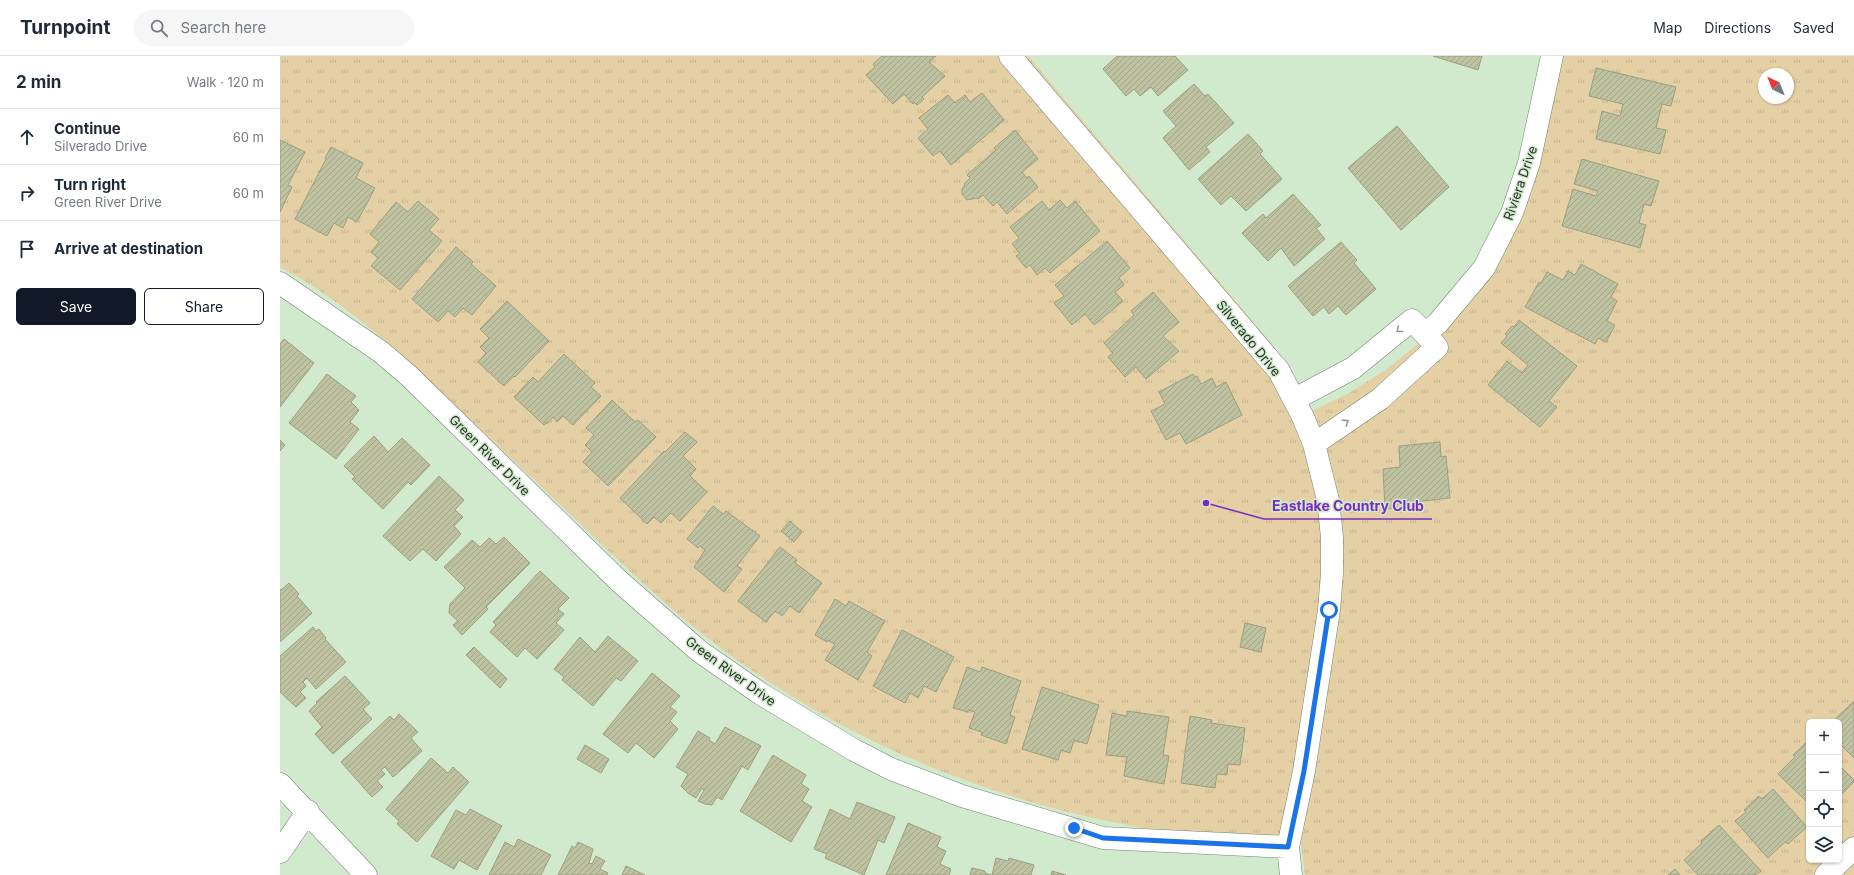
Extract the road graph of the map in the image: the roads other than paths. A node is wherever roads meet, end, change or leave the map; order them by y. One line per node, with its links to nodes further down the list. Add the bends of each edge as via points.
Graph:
1 (1010, 56): 5 (street, Silverado Drive, via 1279,371)
2 (1552, 56): 4 (street, Riviera Drive, via 1530,163 1512,213 1484,268 1438,323)
3 (280, 283): 9 (street, Green River Drive, via 381,352 409,376 620,582 699,651 761,694 854,750 892,769 962,796 1103,838)
4 (1426, 333): 5 (street, one-way to 5, via 1412,320 1353,368); 6 (street, one-way to 4, via 1380,399 1437,347)
5 (1294, 399): 6 (street, Silverado Drive)
6 (1314, 444): 9 (street, Silverado Drive, via 1328,500 1332,573 1329,610 1304,771)
7 (280, 784): 8 (street)
8 (308, 812): 11 (street); 12 (street)
9 (1288, 847): 13 (street, Silverado Drive)
10 (1854, 848): 14 (street)
11 (280, 852)
12 (366, 875)
13 (1291, 875)
14 (1826, 875)

